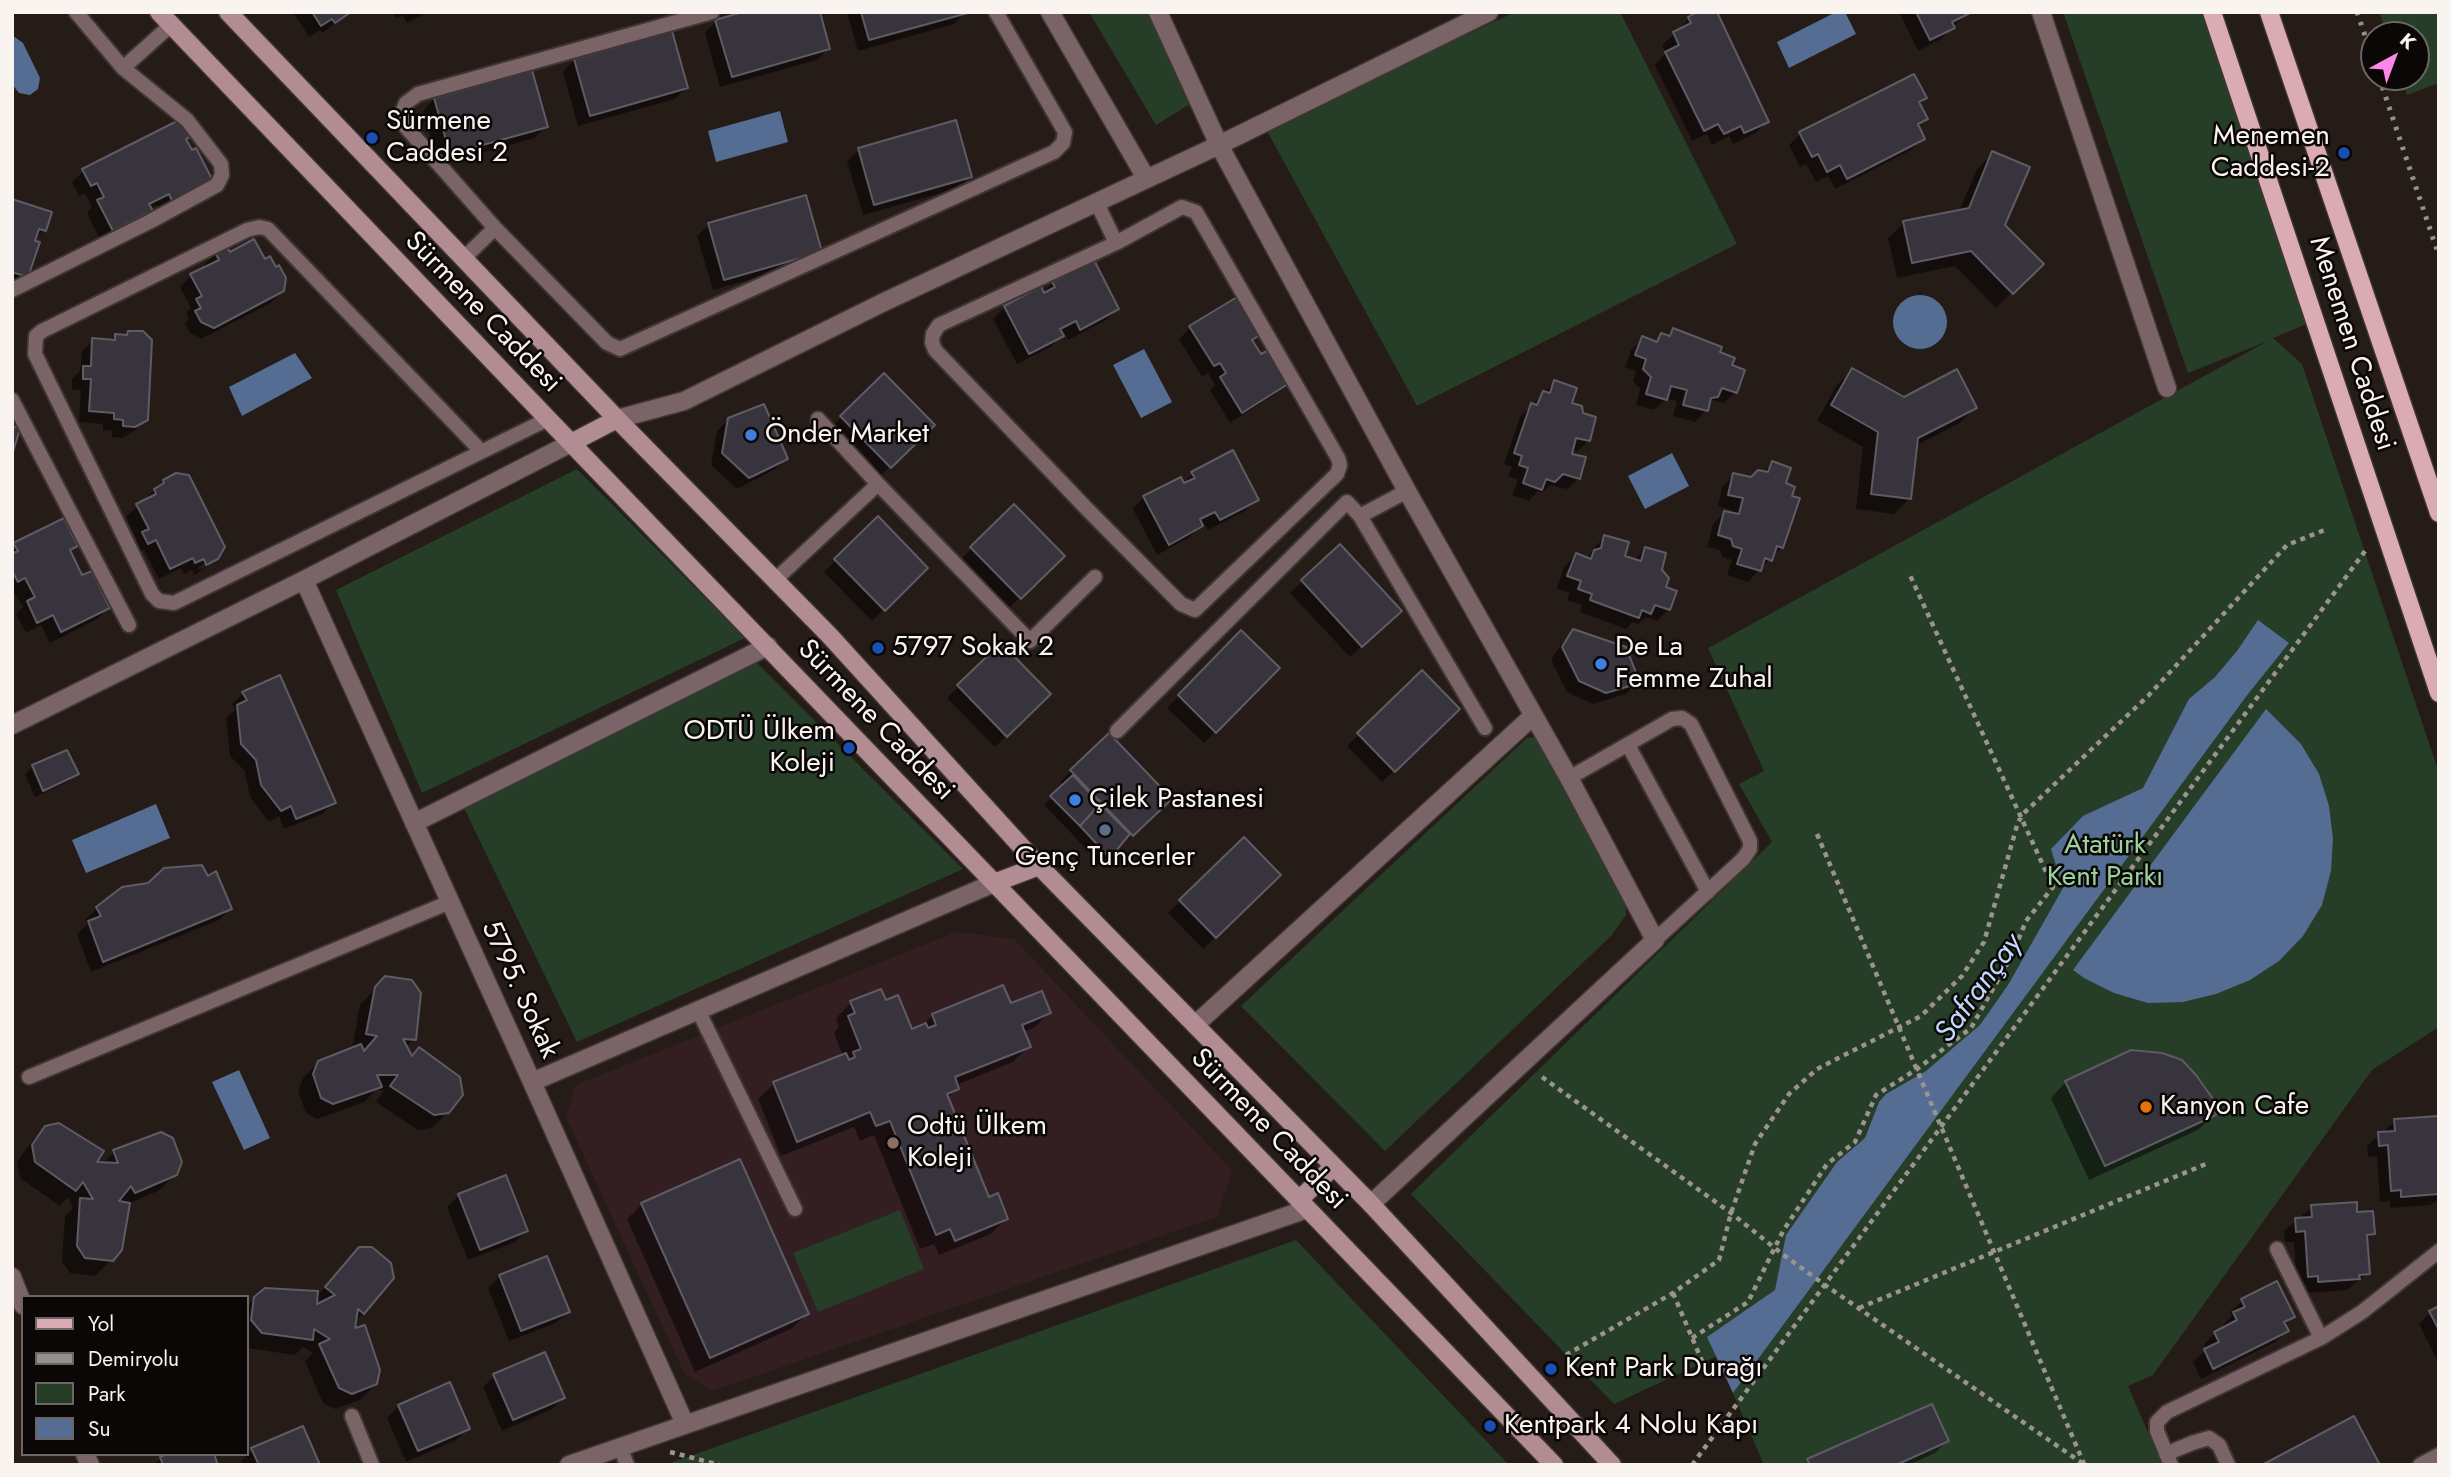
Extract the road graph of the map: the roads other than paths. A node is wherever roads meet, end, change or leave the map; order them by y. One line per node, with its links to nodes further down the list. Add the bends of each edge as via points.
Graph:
1 (76, 12): 12 (lane)
2 (228, 12): 18 (main road, Sürmene Caddesi)
3 (712, 12): 16 (lane, via 418,94 405,103 401,115 406,127)
4 (996, 12): 16 (lane, via 1065,132 1063,143 1054,152 642,340 620,349 607,343)
5 (1050, 12): 14 (street)
6 (1158, 12): 13 (street)
7 (1489, 12): 13 (street)
8 (2041, 12): 20 (street)
9 (2212, 12): 36 (main road, Menemen Caddesi)
10 (2269, 12): 29 (main road, Menemen Caddesi)
11 (165, 18): 12 (lane); 22 (main road, Sürmene Caddesi)
12 (123, 68): 19 (lane, via 187,120 221,164 217,185)
13 (1219, 145): 14 (street); 28 (street)
14 (1146, 178): 15 (street)
15 (1096, 201): 17 (lane); 23 (street, via 684,401)
16 (495, 228): 18 (lane)
17 (1116, 243): 17 (lane, via 1182,207 1196,212 1340,465 1337,474 1195,610 1181,604 1087,509 932,342 939,325)
18 (463, 259): 23 (main road, Sürmene Caddesi)
19 (12, 290)
20 (2167, 388)
21 (12, 400): 34 (lane)
22 (548, 419): 25 (main road, Sürmene Caddesi); 26 (lane)
23 (617, 419): 25 (main road); 33 (main road, Sürmene Caddesi)
24 (818, 419): 27 (lane)
25 (571, 443): 32 (street); 35 (main road, Sürmene Caddesi)
26 (481, 451): 26 (lane, via 268,229 259,226 36,336 35,355 159,601 174,603)
27 (878, 484): 31 (lane, via 1030,641); 33 (lane)
28 (1407, 491): 30 (lane); 37 (street)
29 (2439, 513)
30 (1360, 516): 39 (lane); 40 (lane, via 1347,502)
31 (1095, 577)
32 (304, 580): 38 (street); 43 (street, 5795. Sokak)
33 (775, 580): 44 (main road, Sürmene Caddesi)
34 (129, 625)
35 (768, 646): 43 (street); 45 (main road, Sürmene Caddesi)
36 (2439, 693)
37 (1533, 716): 42 (street); 50 (street)
38 (12, 725)
39 (1485, 728)
40 (1117, 731)
41 (1628, 745): 42 (lane); 46 (lane); 46 (lane, via 1672,719 1682,718 1691,724 1750,841 1743,859)
42 (1569, 778): 48 (street)
43 (414, 823): 47 (street, 5795. Sokak)
44 (1038, 866): 45 (main road); 50 (main road, Sürmene Caddesi)
45 (994, 883): 49 (street); 55 (main road, Sürmene Caddesi)
46 (1708, 892): 48 (lane)
47 (450, 902): 51 (lane); 52 (street, 5795. Sokak)
48 (1655, 940): 54 (street)
49 (698, 1010): 52 (street); 56 (lane)
50 (1195, 1025): 53 (main road, Sürmene Caddesi)
51 (29, 1077)
52 (532, 1082): 63 (street, 5795. Sokak)
53 (1334, 1167): 54 (main road, Sürmene Caddesi); 55 (main road)
54 (1371, 1204): 71 (main road, Sürmene Caddesi)
55 (1303, 1205): 63 (street); 70 (main road, Sürmene Caddesi)
56 (795, 1209)
57 (2277, 1249): 61 (lane)
58 (2439, 1251): 61 (lane)
59 (13, 1279): 60 (street)
60 (21, 1300)
61 (2322, 1338): 66 (lane, via 2167,1412 2157,1422 2157,1431)
62 (352, 1416): 67 (lane)
63 (685, 1424): 64 (street)
64 (620, 1446): 68 (street); 69 (lane)
65 (2439, 1455): 73 (lane)
66 (2169, 1459): 72 (lane, via 2209,1438)
67 (373, 1465)
68 (569, 1465)
69 (627, 1465)
70 (1554, 1465)
71 (1612, 1465)
72 (2228, 1465)
73 (2420, 1465)

